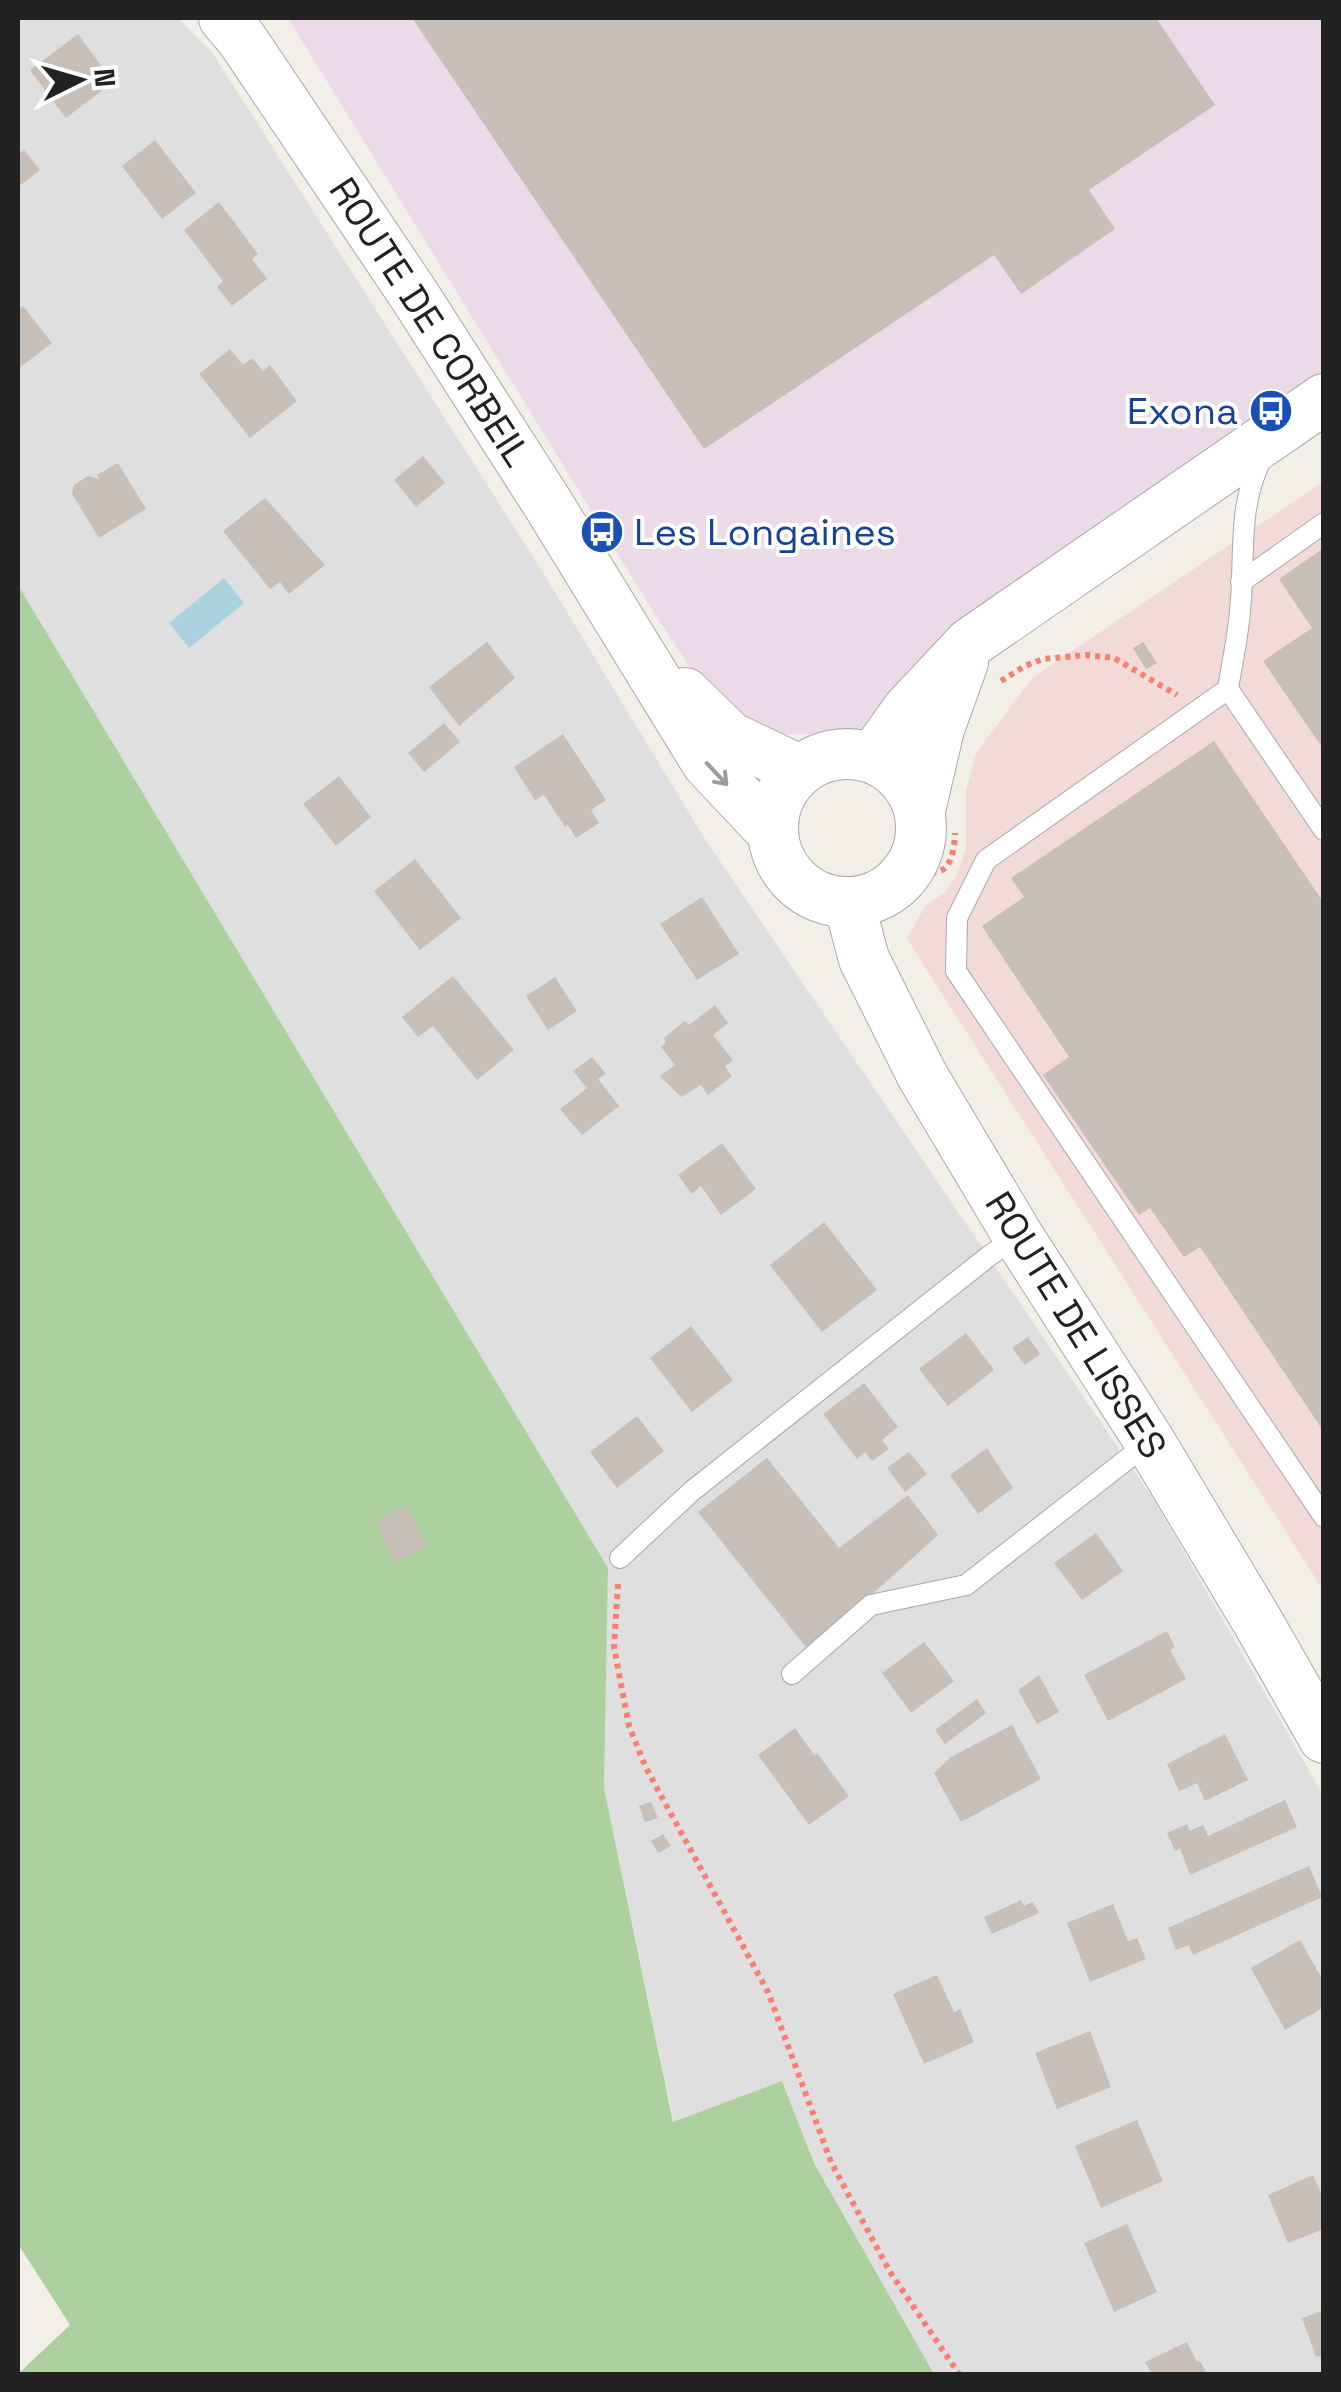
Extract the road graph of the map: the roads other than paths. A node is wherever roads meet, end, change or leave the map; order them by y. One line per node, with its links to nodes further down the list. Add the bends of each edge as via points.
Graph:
1 (224, 18): 6 (street, ROUTE DE CORBEIL, via 414,295)
2 (1324, 399): 3 (street)
3 (1276, 432): 5 (lane, via 1252,476); 7 (street)
4 (1324, 523): 5 (lane)
5 (1241, 582): 8 (lane)
6 (626, 634): 10 (street, ROUTE DE CORBEIL, via 730,737); 13 (street, ROUTE DE CORBEIL, one-way to 13, via 707,763)
7 (970, 644): 9 (street, via 908,709); 11 (street, via 939,729)
8 (1228, 689): 12 (lane); 17 (lane, via 986,860 957,918 956,971)
9 (873, 758): 10 (street, via 848,753); 11 (street, via 894,770)
10 (800, 770): 13 (street, via 784,788)
11 (920, 810): 14 (street, via 926,868 874,898)
12 (1324, 830)
13 (772, 832): 14 (street, via 789,875 826,900)
14 (849, 903): 15 (street, ROUTE DE LISSES, via 864,959 922,1075)
15 (1018, 1236): 16 (street, ROUTE DE LISSES); 18 (lane, via 692,1490)
16 (1150, 1442): 19 (lane, via 966,1586 871,1605); 20 (street, ROUTE DE LISSES)
17 (1324, 1518)
18 (620, 1558)
19 (792, 1674)
20 (1324, 1738)

